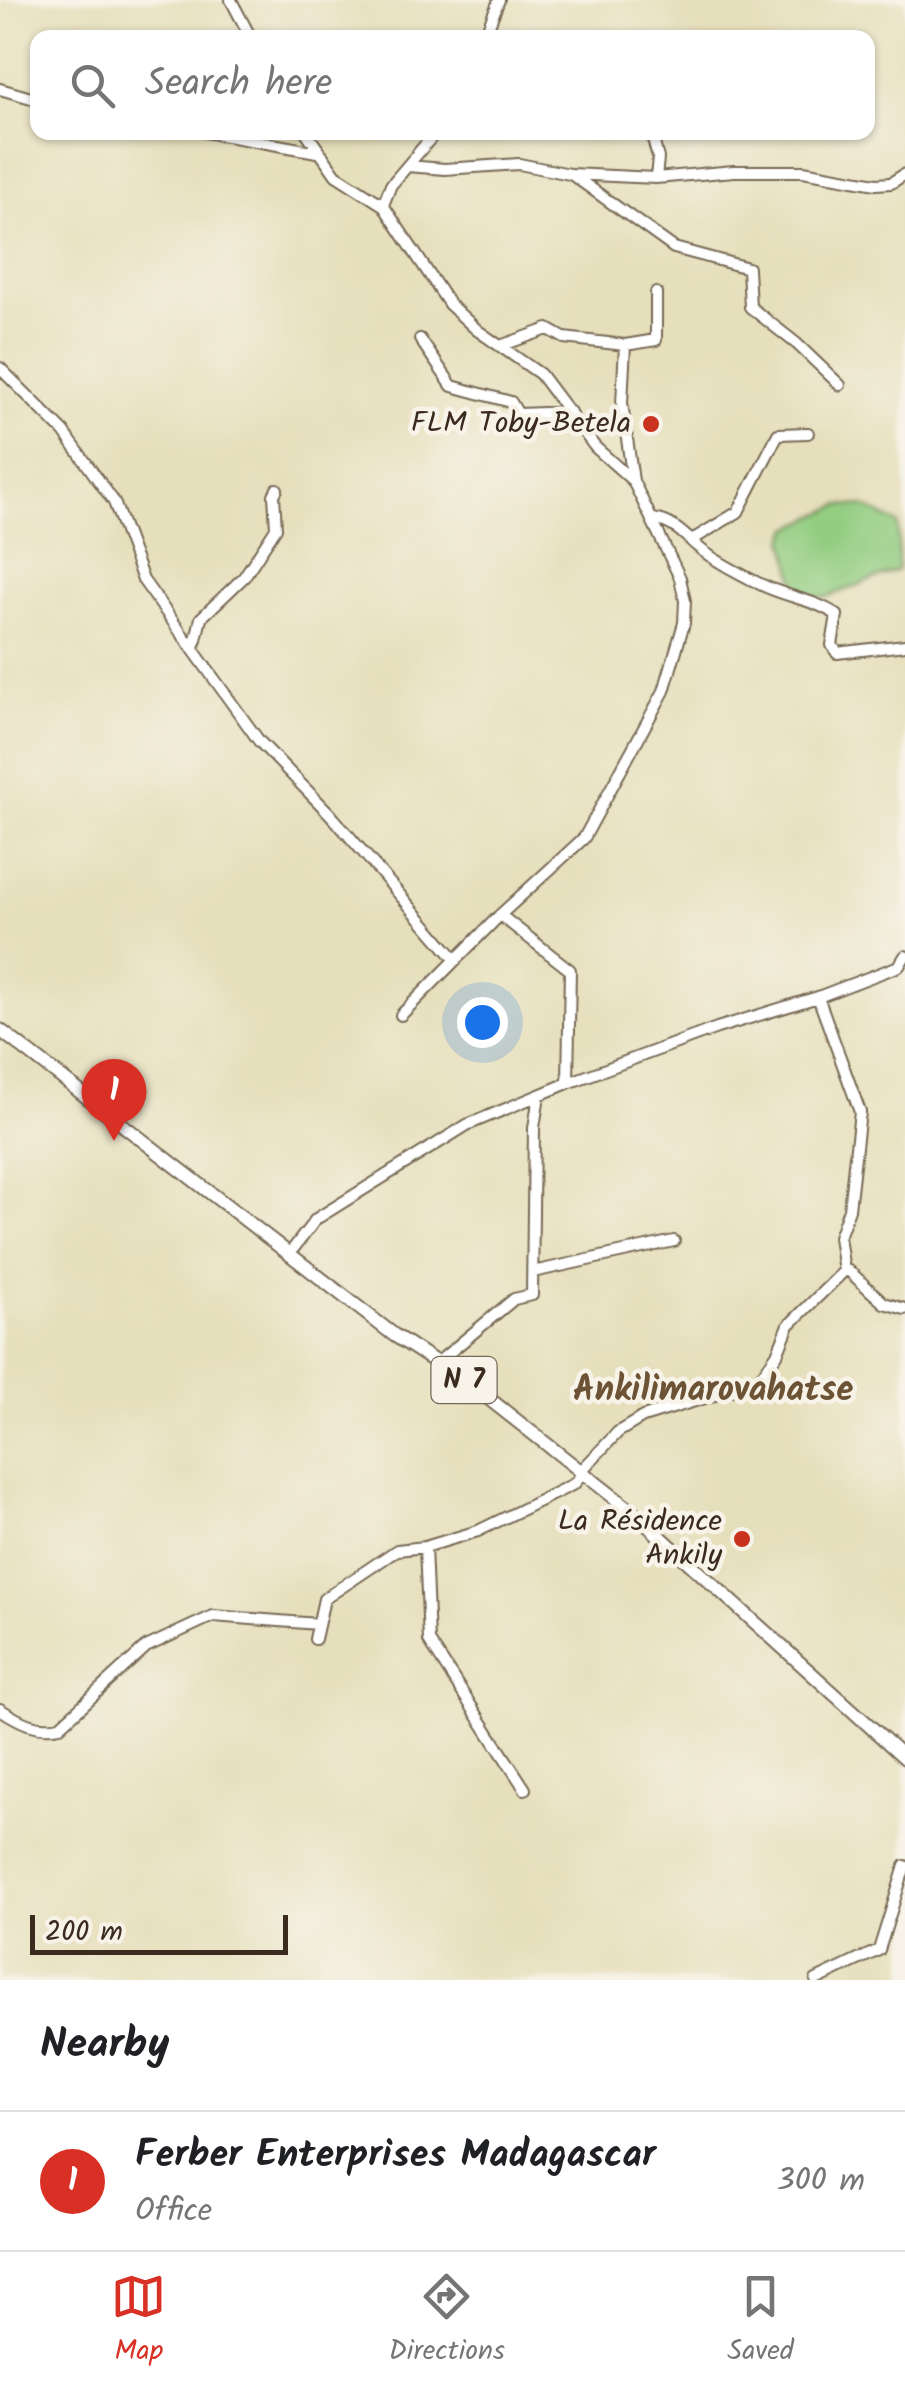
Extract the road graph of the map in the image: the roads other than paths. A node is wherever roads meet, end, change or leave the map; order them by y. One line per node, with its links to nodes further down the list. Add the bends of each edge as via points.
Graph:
1 (231, 0): 3 (street)
2 (499, 0): 4 (street)
3 (247, 30)
4 (487, 30)
5 (0, 89): 6 (street)
6 (30, 98)
7 (250, 140): 11 (street)
8 (310, 140): 11 (street)
9 (429, 140): 12 (street)
10 (653, 140): 15 (street)
11 (317, 152): 16 (street, via 336,175)
12 (408, 166): 13 (street, via 519,164); 16 (street)
13 (570, 174): 15 (street); 22 (street, via 674,248 748,268 750,307)
14 (905, 174): 15 (street, via 876,184 803,171)
15 (656, 178)
16 (383, 205): 20 (street, via 449,304)
17 (656, 293): 19 (street, via 656,340)
18 (420, 339): 23 (street, via 452,386 511,402 518,414)
19 (625, 345): 20 (street, via 548,330); 25 (street, via 622,403)
20 (500, 346): 23 (street, via 540,374)
21 (0, 368): 30 (street, via 64,432 114,502 143,580)
22 (840, 385)
23 (570, 412): 25 (street)
24 (808, 434): 28 (street, via 778,434 738,512)
25 (633, 481): 27 (street)
26 (278, 489): 30 (street, via 276,528 244,576 201,618)
27 (654, 520): 28 (street, via 669,522); 31 (street, via 685,601 664,692 584,838)
28 (692, 540): 29 (street, via 762,585 837,615 837,653)
29 (905, 645)
30 (194, 648): 32 (street, via 259,741)
31 (500, 915): 32 (street); 37 (street, via 570,970)
32 (456, 960): 35 (street)
33 (903, 963): 34 (street)
34 (818, 997): 37 (street); 41 (street, via 860,1112 849,1209 839,1237)
35 (401, 1015)
36 (0, 1030): 40 (main road, N 7)
37 (568, 1083): 38 (street)
38 (539, 1095): 40 (street, via 467,1125 316,1219); 42 (street)
39 (674, 1241): 42 (street)
40 (290, 1252): 44 (main road, N 7)
41 (844, 1271): 43 (street, via 884,1302); 45 (street, via 789,1325 756,1382 643,1417 618,1432)
42 (533, 1272): 44 (street, via 532,1295 514,1300)
43 (905, 1309)
44 (437, 1363): 45 (main road, N 7)
45 (582, 1472): 46 (street, via 574,1484 478,1532); 50 (main road, N 7)
46 (424, 1546): 47 (street, via 397,1550 324,1599); 51 (street, via 429,1641)
47 (318, 1624): 48 (street); 49 (street, via 213,1616 146,1648 60,1726 43,1730)
48 (315, 1639)
49 (0, 1708)
50 (905, 1758)
51 (524, 1789)
52 (905, 1866): 53 (street, via 879,1950)
53 (816, 1980)

